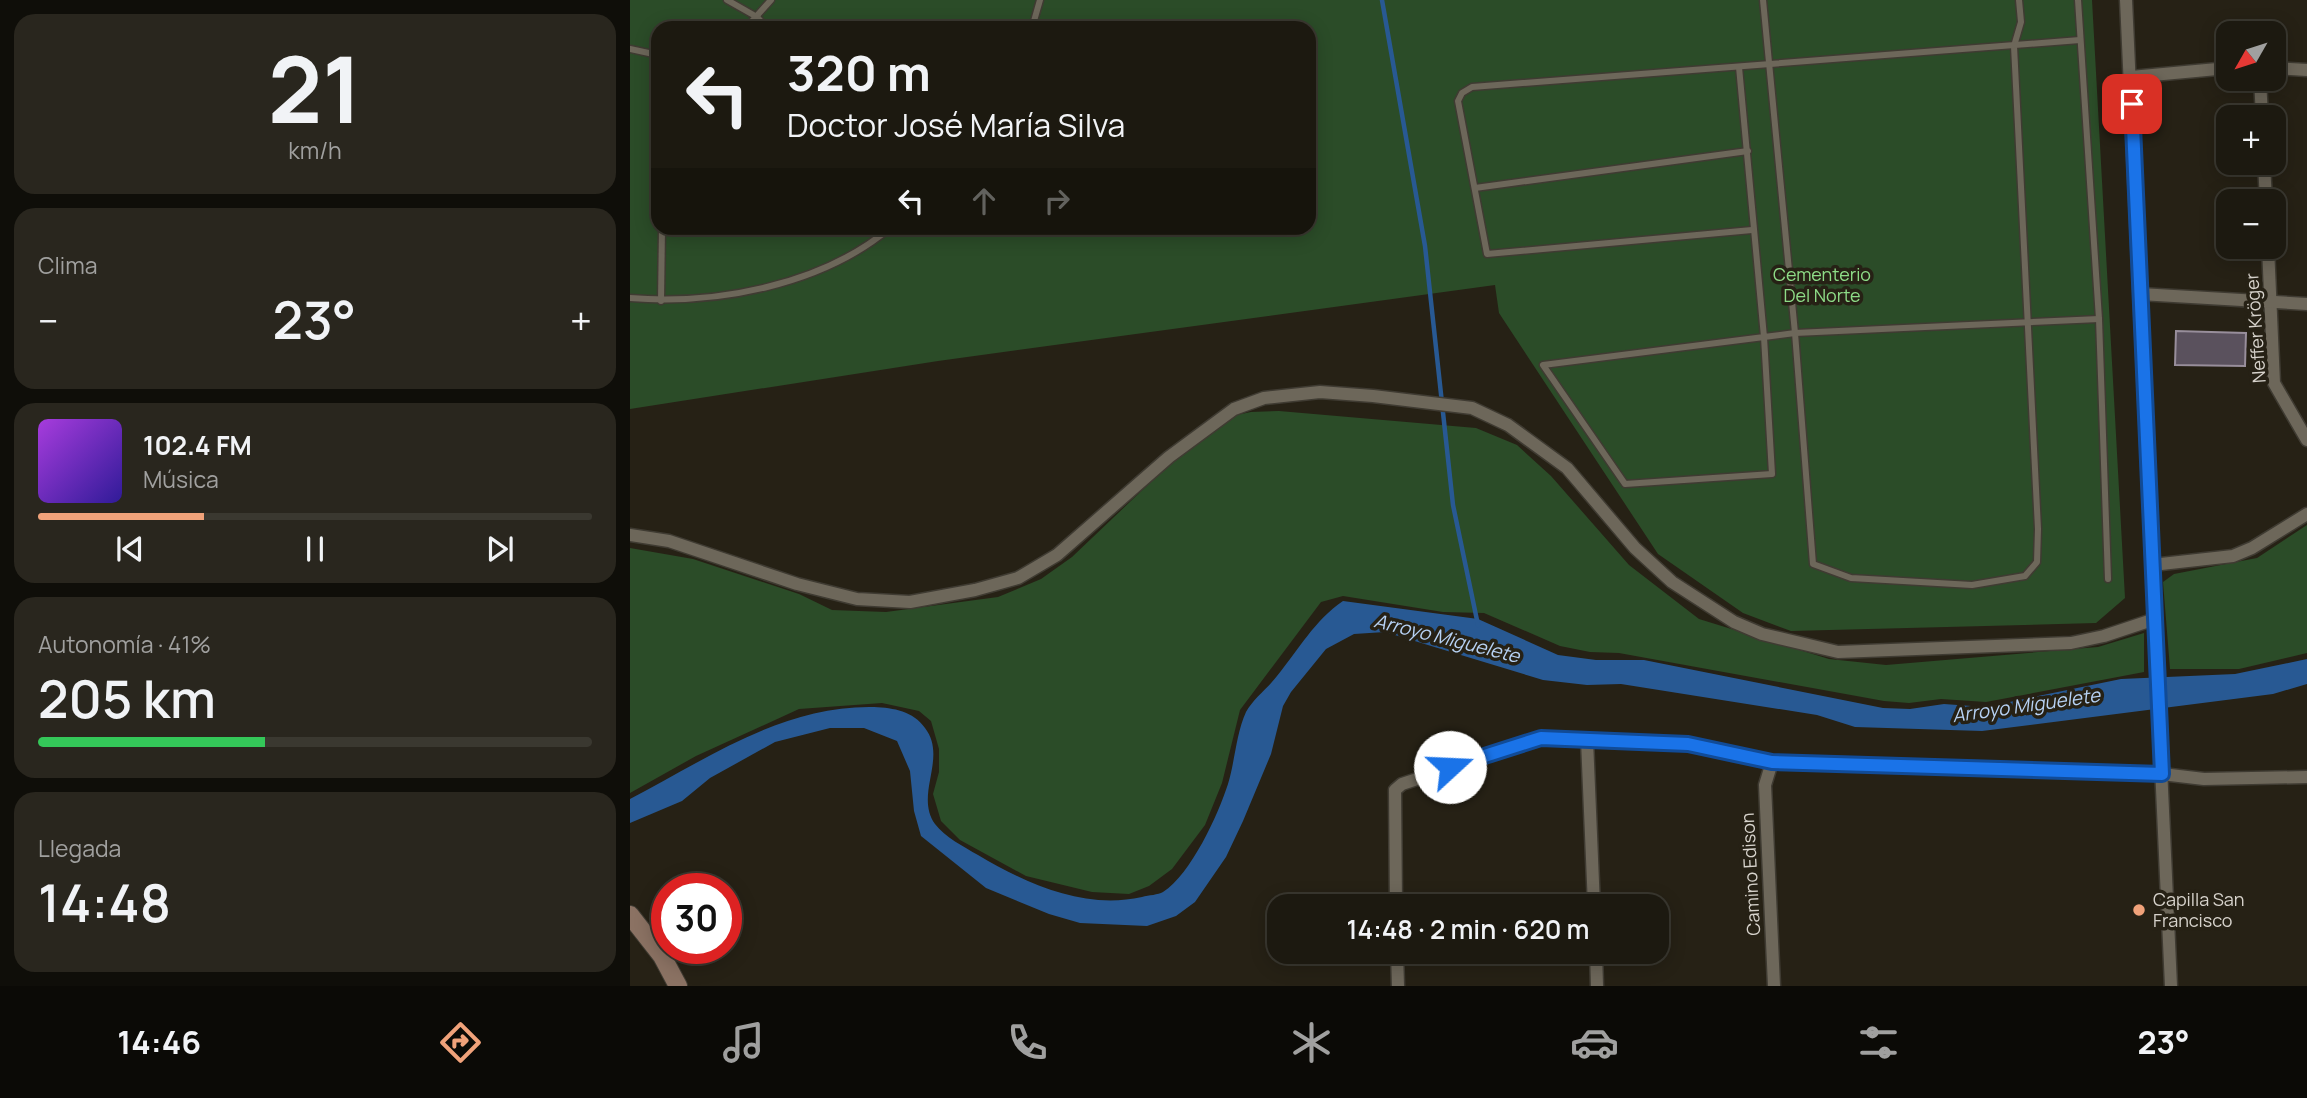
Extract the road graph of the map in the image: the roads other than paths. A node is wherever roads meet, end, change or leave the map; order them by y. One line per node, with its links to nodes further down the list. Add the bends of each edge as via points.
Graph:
1 (727, 0): 8 (lane)
2 (771, 0): 8 (lane)
3 (1040, 0): 11 (lane)
4 (1763, 0): 16 (lane)
5 (2019, 0): 13 (lane, via 2021,22)
6 (2078, 0): 12 (lane)
7 (2126, 0): 21 (street)
8 (757, 17): 9 (lane); 10 (lane)
9 (753, 21)
10 (761, 21)
11 (1034, 21)
12 (2080, 40): 13 (lane); 33 (lane)
13 (2014, 46): 16 (lane); 34 (lane)
14 (630, 49): 15 (lane)
15 (651, 54)
16 (1768, 65): 17 (lane); 35 (lane)
17 (1739, 67): 22 (lane); 23 (lane, via 1472,87 1458,101)
18 (2286, 68): 20 (street)
19 (2216, 69): 21 (street)
20 (2307, 69)
21 (2131, 77): 28 (street)
22 (1748, 151): 23 (lane); 24 (lane)
23 (1475, 188): 24 (lane, via 1487,254)
24 (1752, 230): 36 (lane)
25 (662, 235): 30 (lane)
26 (881, 235): 30 (lane, via 794,278 747,293)
27 (2269, 259): 31 (street, Neffer Kröger)
28 (2140, 294): 31 (street); 40 (street)
29 (630, 298): 30 (lane)
30 (661, 301)
31 (2271, 301): 32 (street); 37 (street, Neffer Kröger, via 2274,383)
32 (2307, 304)
33 (2099, 319): 34 (lane); 41 (lane)
34 (2029, 320): 35 (lane); 35 (lane, via 2037,562 2025,576 1972,585 1851,579 1813,564)
35 (1796, 334): 36 (lane)
36 (1764, 337): 36 (lane, via 1667,349 1543,365 1625,484 1772,474)
37 (2307, 440)
38 (2307, 514): 40 (street, via 2233,556)
39 (630, 535): 42 (street, via 669,541 857,599 910,602 975,590 1017,578 1057,555 1168,457 1234,409 1264,398 1320,392 1472,408 1532,440 1567,468 1635,548 1672,582 1734,622 1762,634 1838,652 2071,643)
40 (2152, 565): 42 (street)
41 (2108, 579)
42 (2155, 619): 45 (street)
43 (1587, 740): 44 (street, via 1688,744); 47 (street, via 1522,742 1402,784 1395,790); 48 (street)
44 (1772, 762): 45 (street); 55 (street, Camino Edison, via 1765,785)
45 (2162, 774): 46 (street, via 2204,779); 56 (street)
46 (2307, 777)
47 (1396, 894)
48 (1593, 894)
49 (630, 915): 52 (street, via 662,956)
50 (1397, 964): 53 (street)
51 (1596, 964): 54 (street)
52 (678, 986)
53 (1398, 986)
54 (1597, 986)
55 (1774, 986)
56 (2171, 986)

